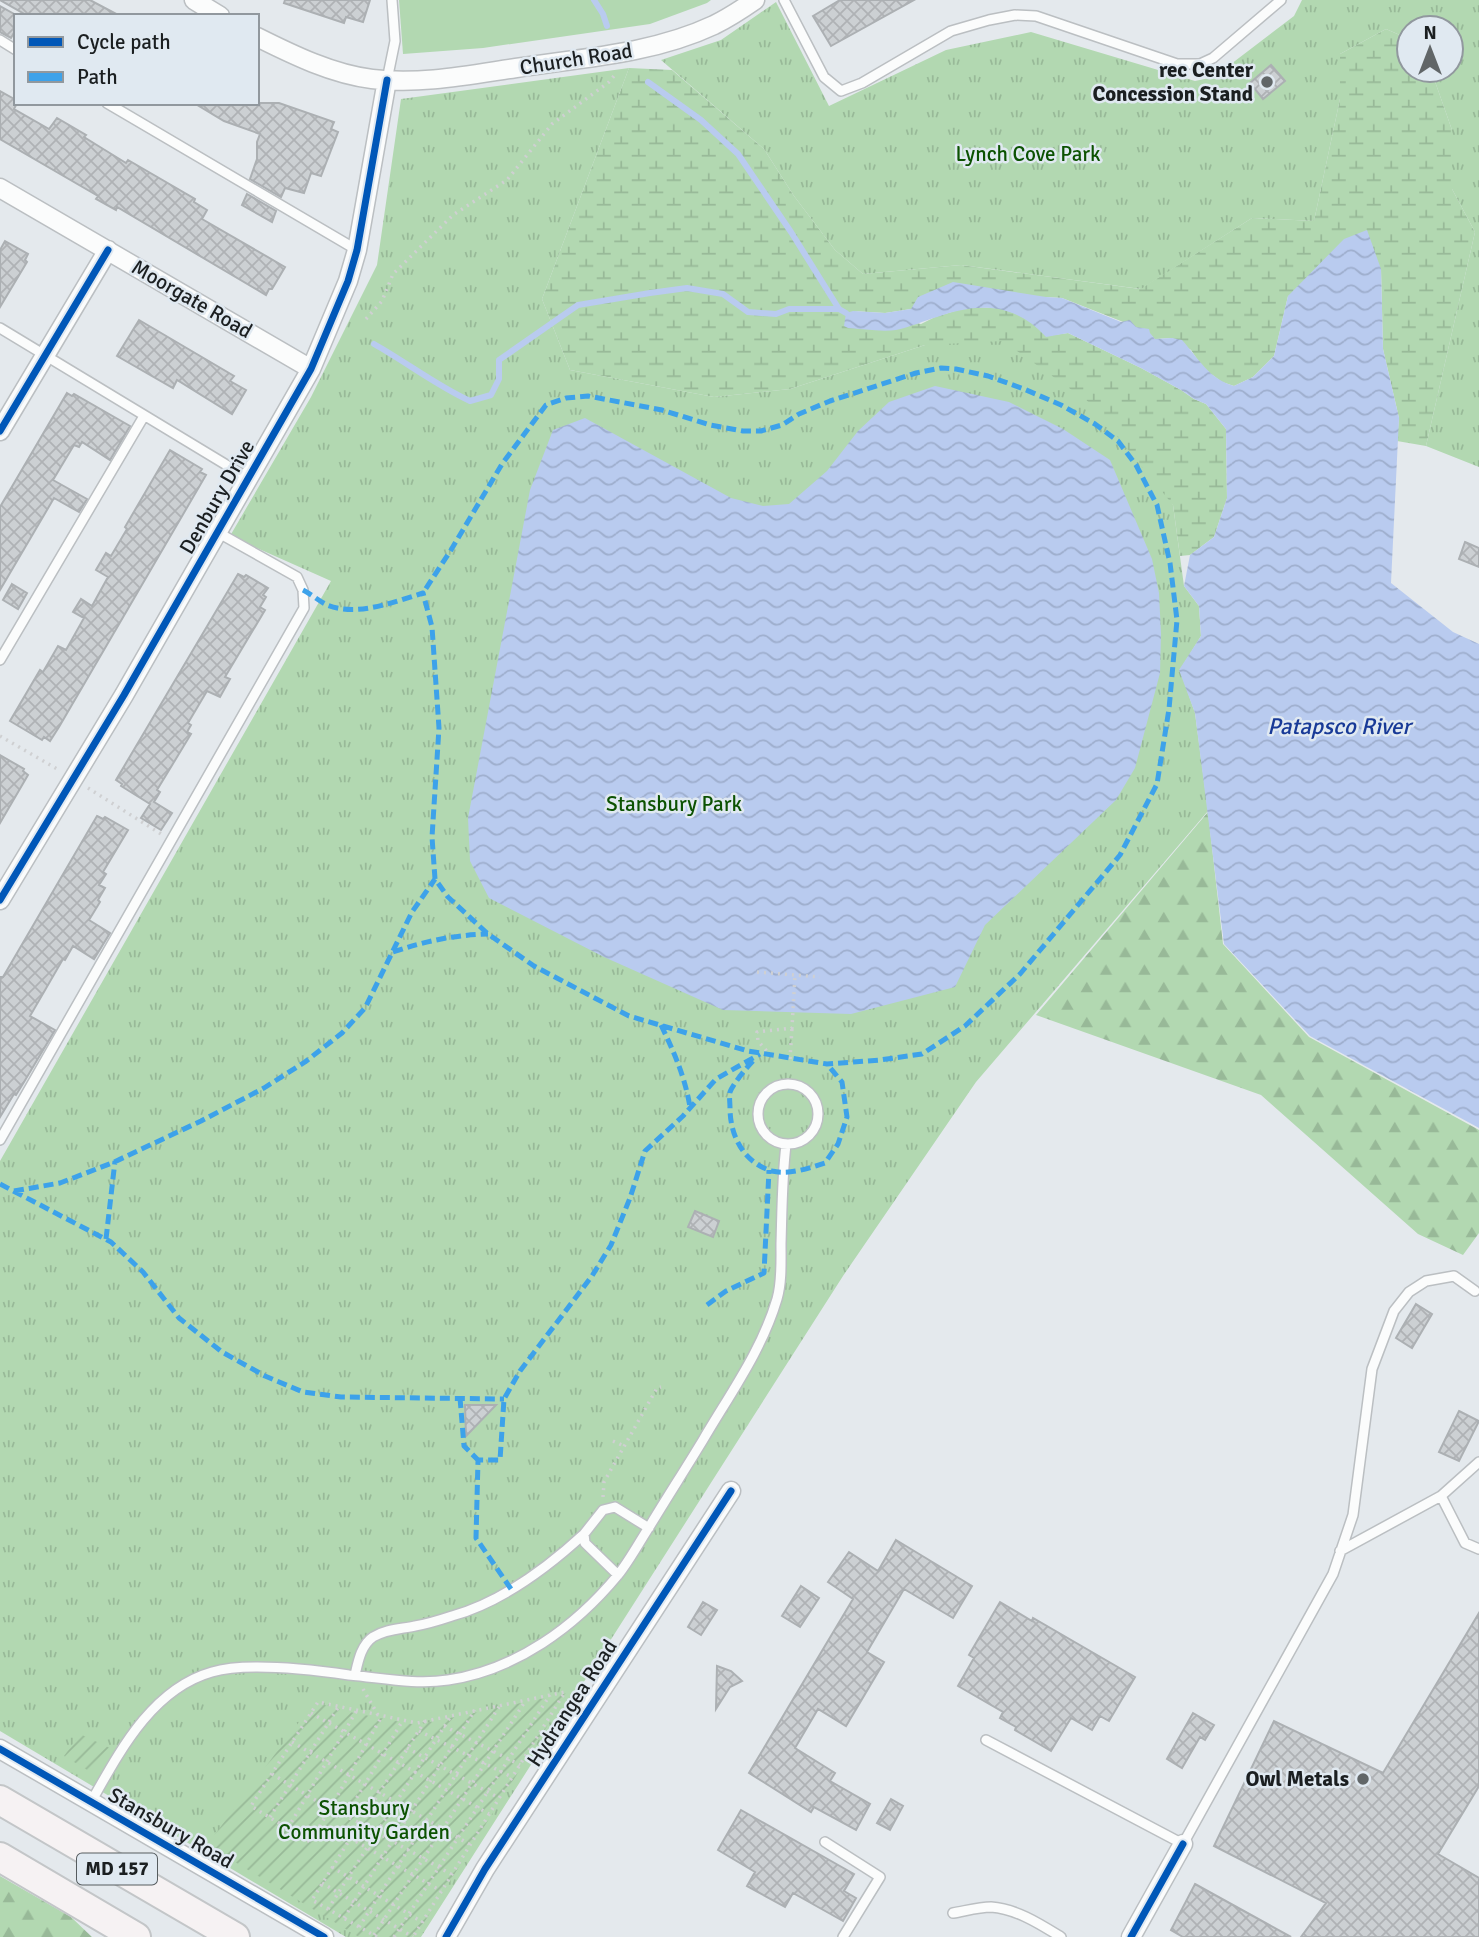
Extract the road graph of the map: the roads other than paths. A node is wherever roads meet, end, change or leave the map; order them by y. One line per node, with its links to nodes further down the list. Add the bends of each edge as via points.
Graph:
1 (194, 0): 6 (street)
2 (392, 0): 8 (lane, via 395,41)
3 (784, 0): 4 (lane, via 824,77 841,91 951,31 1015,15 1036,16 1177,64 1200,64)
4 (1281, 0)
5 (752, 1): 8 (street, Church Road, via 706,28 631,51 451,78)
6 (217, 14)
7 (259, 38): 8 (street, Church Road, via 333,70)
8 (387, 80): 12 (street, Denbury Drive)
9 (110, 105): 12 (lane)
10 (0, 188): 11 (street, Moorgate Road)
11 (108, 250): 14 (street); 15 (street, Moorgate Road)
12 (357, 250): 15 (street, Denbury Drive)
13 (0, 328): 14 (lane)
14 (45, 356): 16 (lane); 17 (street)
15 (311, 369): 18 (street, Denbury Drive)
16 (144, 416): 18 (lane); 20 (lane)
17 (0, 431)
18 (248, 478): 19 (street, Denbury Drive)
19 (217, 532): 21 (street, Denbury Drive); 22 (lane, via 297,577 304,608)
20 (0, 660)
21 (0, 900)
22 (0, 1140)
23 (786, 1145): 23 (lane, via 805,1140 818,1118 811,1094 794,1084 774,1087 758,1107 763,1132); 28 (lane, via 778,1295 766,1332)
24 (1475, 1291): 31 (lane, via 1454,1276 1426,1281 1409,1292 1394,1311 1372,1369 1353,1515)
25 (1479, 1462): 27 (lane)
26 (731, 1491): 45 (street, Hydrangea Road)
27 (1441, 1496): 30 (lane, via 1465,1543); 31 (lane)
28 (649, 1528): 29 (lane, via 615,1507 603,1510); 32 (lane)
29 (584, 1534): 32 (lane, via 585,1544); 33 (lane, via 545,1569 483,1604 373,1638 361,1654)
30 (1479, 1549)
31 (1340, 1551): 39 (lane, via 1333,1574)
32 (618, 1575): 33 (lane, via 570,1625 529,1653 481,1673 424,1682)
33 (355, 1675): 37 (lane, via 237,1668 195,1679 158,1704 139,1725)
34 (986, 1740): 39 (lane)
35 (0, 1749): 37 (street, Stansbury Road)
36 (0, 1800): 43 (main road, MD 157)
37 (91, 1802): 44 (street, Stansbury Road)
38 (825, 1842): 46 (lane, via 880,1877)
39 (1183, 1843): 48 (street)
40 (0, 1857): 42 (main road, MD 157)
41 (953, 1913): 47 (lane, via 989,1907 1010,1910)
42 (136, 1937)
43 (235, 1937)
44 (324, 1937)
45 (446, 1937)
46 (844, 1937)
47 (1061, 1937)
48 (1131, 1937)

